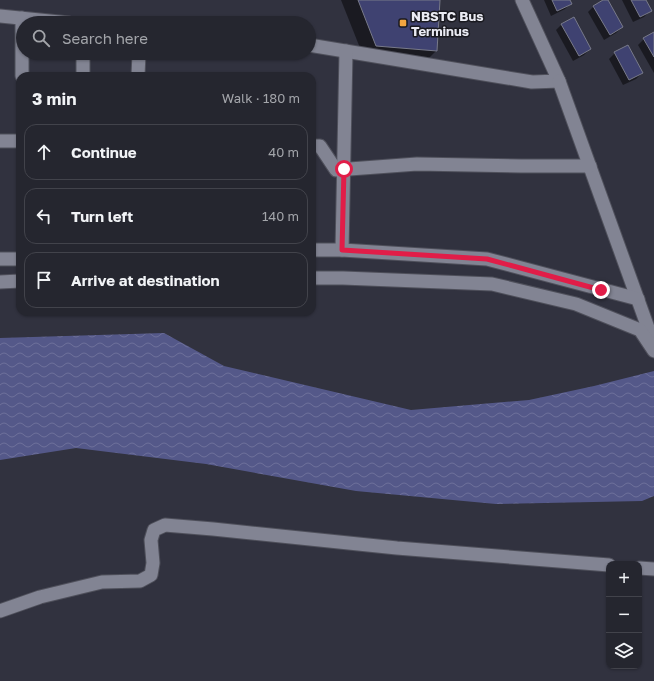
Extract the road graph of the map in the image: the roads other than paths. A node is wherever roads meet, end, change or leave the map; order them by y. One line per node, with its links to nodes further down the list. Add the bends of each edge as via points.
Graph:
1 (522, 0): 12 (street)
2 (0, 16): 3 (street)
3 (16, 17)
4 (316, 46): 5 (street)
5 (346, 51): 12 (street, via 532,82); 17 (street)
6 (22, 60): 9 (street)
7 (83, 60): 10 (street)
8 (139, 60): 11 (street)
9 (22, 72)
10 (83, 72)
11 (138, 72)
12 (559, 81): 16 (street)
13 (0, 141): 14 (street)
14 (16, 141)
15 (316, 146): 17 (street, via 320,146 336,170)
16 (590, 166): 17 (street, via 417,164); 25 (street)
17 (344, 169): 19 (street)
18 (316, 250): 19 (street)
19 (342, 250): 25 (street, via 487,259)
20 (0, 259): 21 (street)
21 (16, 259)
22 (316, 278): 26 (street, via 492,284 576,304)
23 (16, 281): 24 (street)
24 (0, 282)
25 (638, 299): 26 (street)
26 (651, 336): 27 (street)
27 (654, 351)
28 (606, 566): 31 (street, via 165,525 154,530 151,540 151,574 140,581 102,582 40,597)
29 (642, 568): 30 (street)
30 (654, 569)
31 (0, 611)

